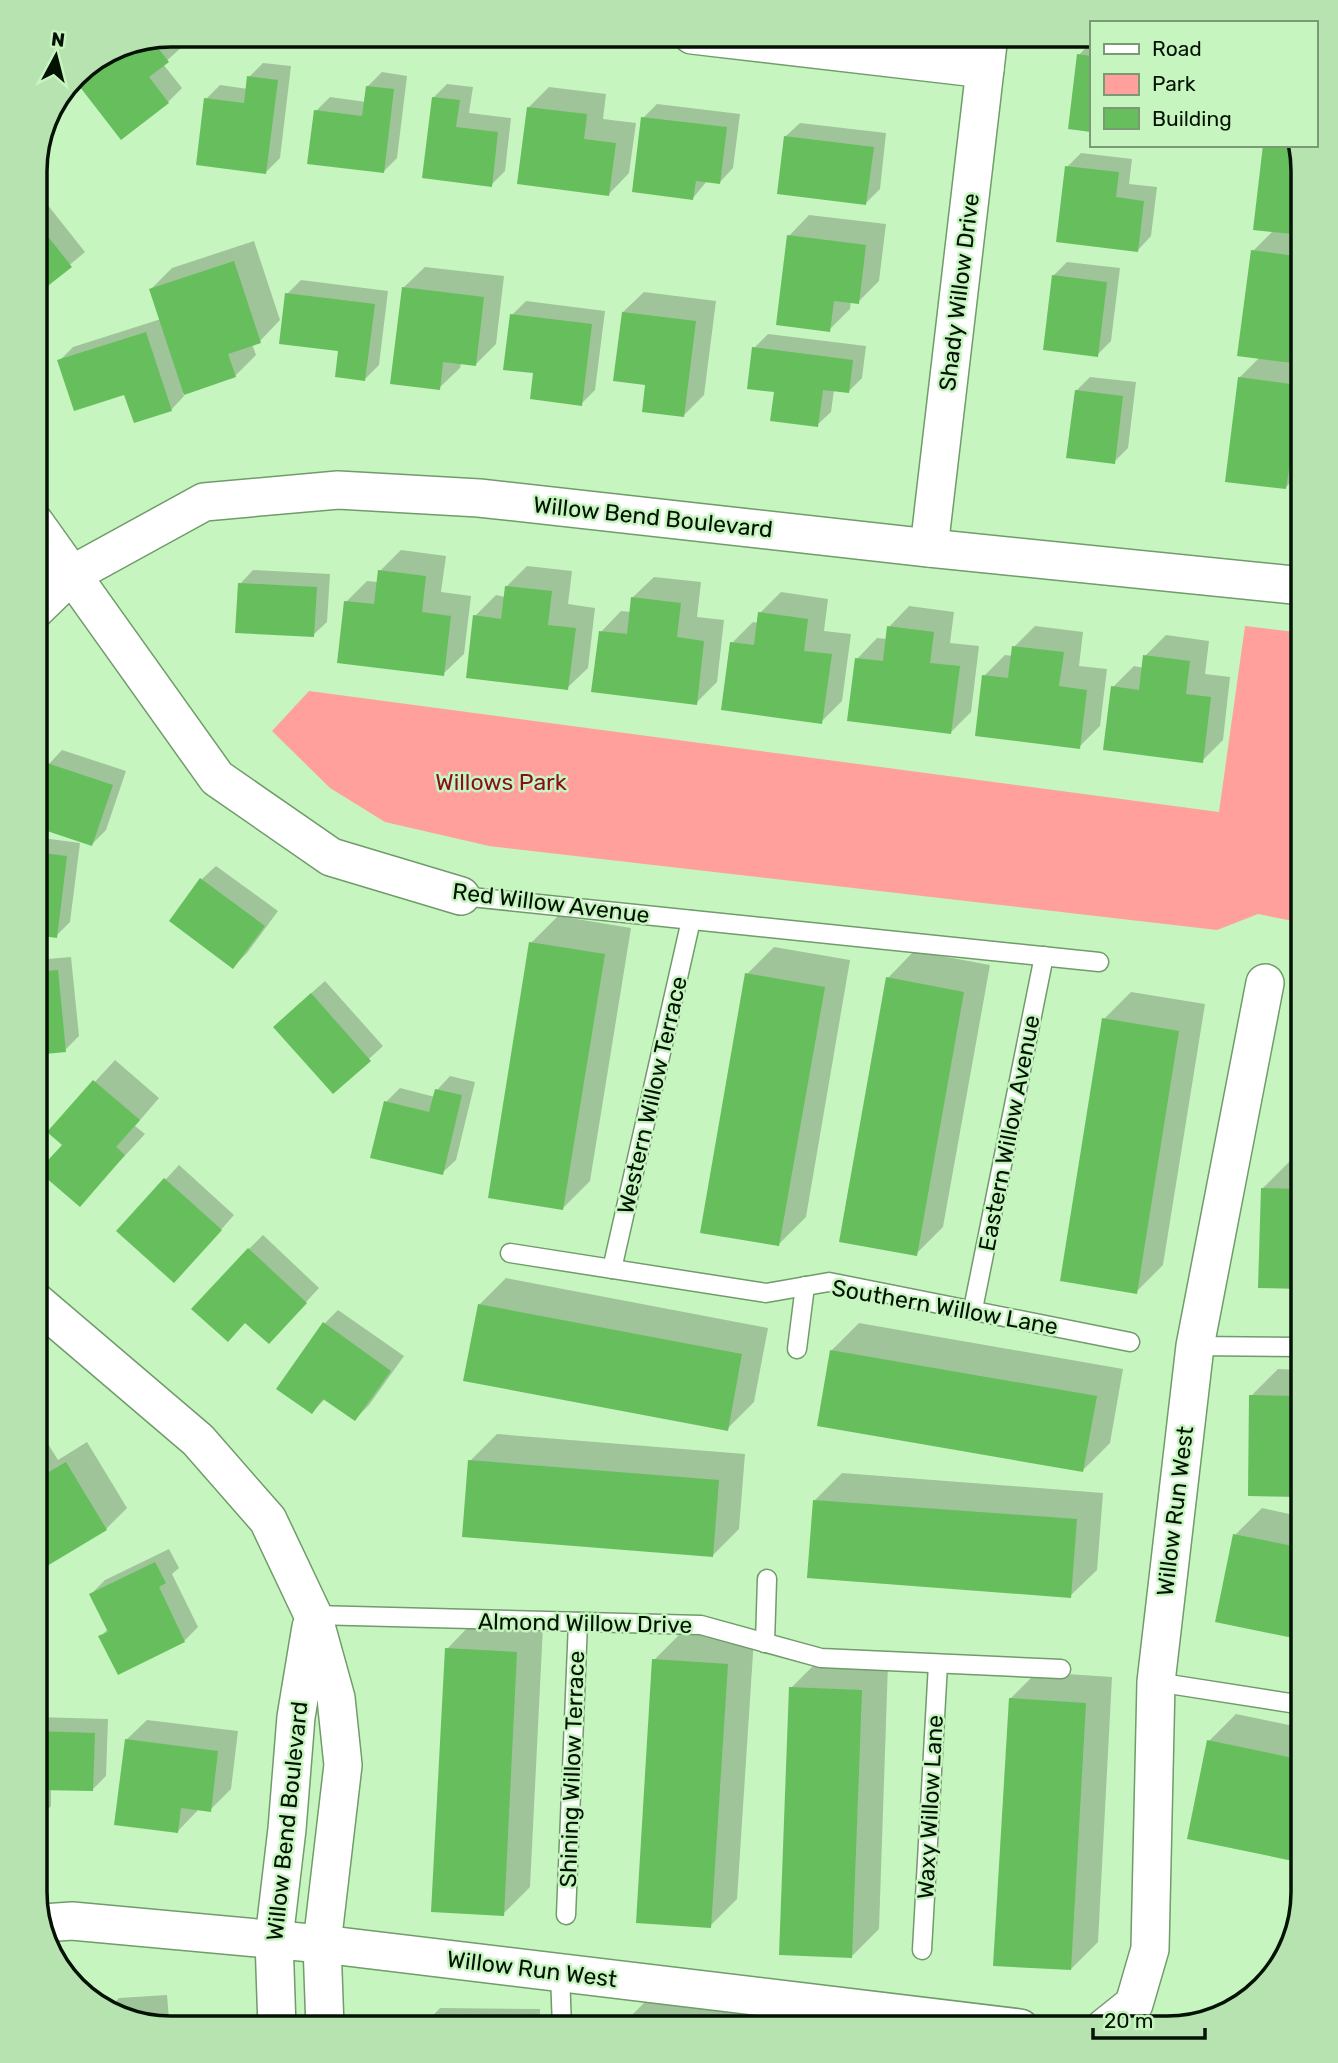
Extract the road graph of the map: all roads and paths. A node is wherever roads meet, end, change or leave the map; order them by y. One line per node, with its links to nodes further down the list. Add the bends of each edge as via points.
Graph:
1 (918, 48): 2 (street)
2 (987, 52): 4 (street, Shady Willow Drive)
3 (48, 541): 5 (street, Red Willow Avenue)
4 (929, 548): 5 (street, Willow Bend Boulevard, via 479,498 338,490 204,502); 6 (street, Willow Bend Boulevard)
5 (71, 575): 7 (street, Willow Bend Boulevard); 8 (street, Red Willow Avenue, via 217,778 331,857)
6 (1291, 585)
7 (48, 598)
8 (461, 896): 9 (lane, Red Willow Avenue)
9 (691, 920): 10 (lane, Red Willow Avenue); 14 (lane, Western Willow Terrace)
10 (1044, 956): 11 (lane, Red Willow Avenue); 16 (lane, Eastern Willow Avenue)
11 (1099, 962)
12 (1265, 983): 19 (street, Willow Run West)
13 (510, 1252): 14 (lane, Southern Willow Lane)
14 (612, 1269): 15 (lane, Southern Willow Lane, via 766,1293)
15 (806, 1286): 16 (lane, Southern Willow Lane, via 829,1282); 21 (lane)
16 (973, 1309): 18 (lane, Southern Willow Lane)
17 (47, 1312): 23 (street, Willow Bend Boulevard, via 198,1440 268,1520)
18 (1130, 1342)
19 (1195, 1346): 20 (lane); 28 (street, Willow Run West)
20 (1291, 1347)
21 (797, 1349)
22 (767, 1578): 25 (lane)
23 (313, 1615): 24 (lane, Almond Willow Drive); 32 (street, Willow Bend Boulevard, via 296,1717); 33 (street, Willow Bend Boulevard, via 336,1699 342,1765)
24 (578, 1622): 25 (lane, Almond Willow Drive, via 701,1625); 30 (lane, Shining Willow Terrace)
25 (765, 1643): 26 (lane, Almond Willow Drive, via 821,1658)
26 (938, 1664): 27 (lane, Almond Willow Drive); 34 (lane, Waxy Willow Lane)
27 (1061, 1669)
28 (1156, 1682): 29 (lane); 40 (street, Willow Run West, via 1150,1949 1134,2004)
29 (1291, 1703)
30 (566, 1915)
31 (51, 1922): 32 (street, Willow Run West)
32 (274, 1939): 33 (street, Willow Run West); 36 (street, Willow Bend Boulevard)
33 (322, 1944): 35 (street, Willow Run West); 37 (street, Willow Bend Boulevard)
34 (922, 1950)
35 (560, 1973): 38 (lane); 39 (street, Willow Run West)
36 (277, 2015)
37 (325, 2015)
38 (562, 2015)
39 (873, 2016)
40 (1119, 2016)

